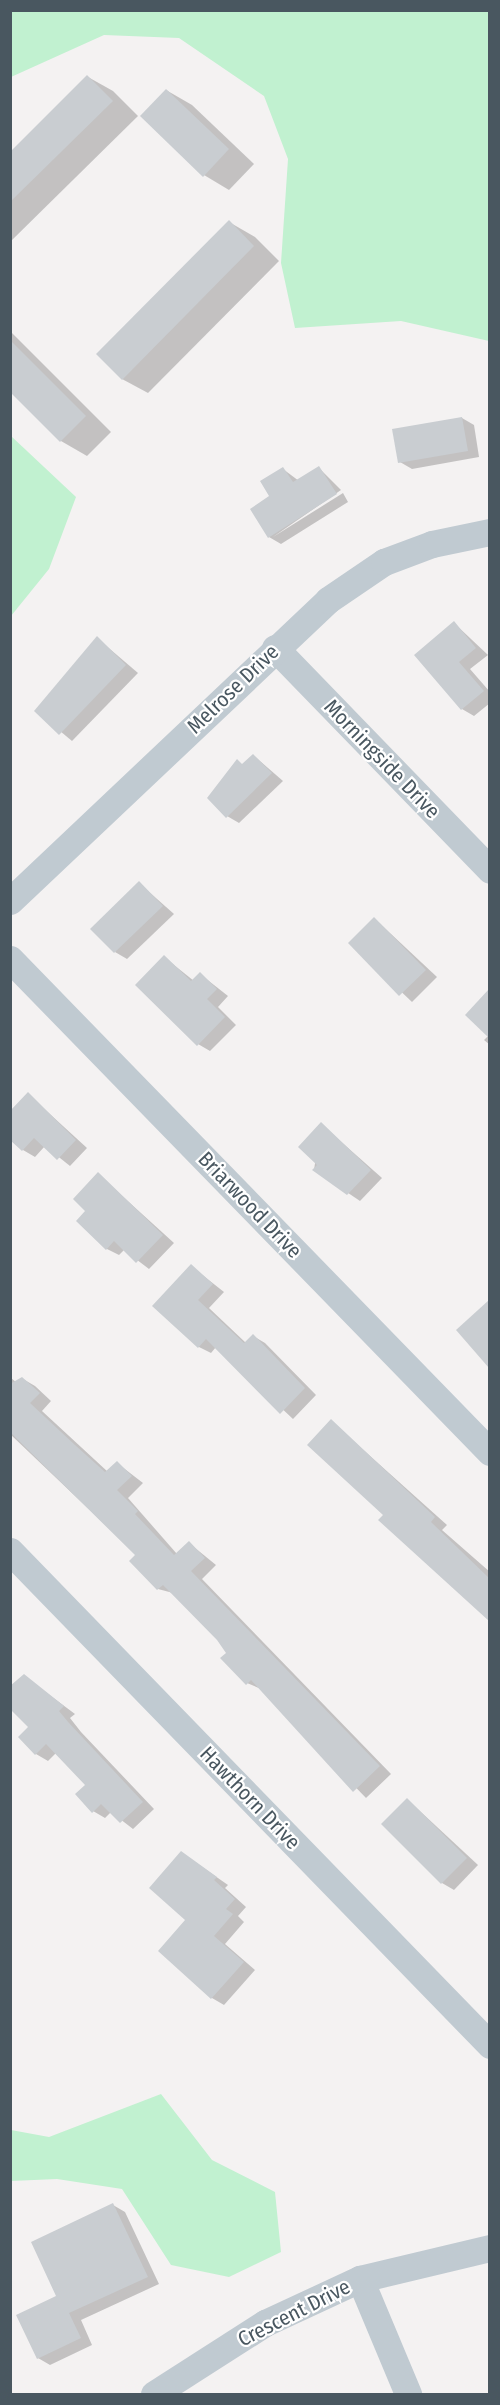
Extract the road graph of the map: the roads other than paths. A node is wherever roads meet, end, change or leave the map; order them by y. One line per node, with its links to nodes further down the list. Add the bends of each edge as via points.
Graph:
1 (489, 532): 2 (street, Melrose Drive, via 432,544 384,562 328,600)
2 (275, 648): 3 (street, Morningside Drive); 4 (street, Melrose Drive)
3 (489, 870)
4 (10, 901)
5 (10, 958): 6 (street, Briarwood Drive)
6 (489, 1452)
7 (10, 1551): 8 (street, Hawthorn Drive)
8 (489, 2045)
9 (489, 2248): 10 (street)
10 (360, 2279): 11 (street, Crescent Drive, via 265,2323); 12 (street, Crescent Drive)
11 (154, 2394)
12 (408, 2394)

